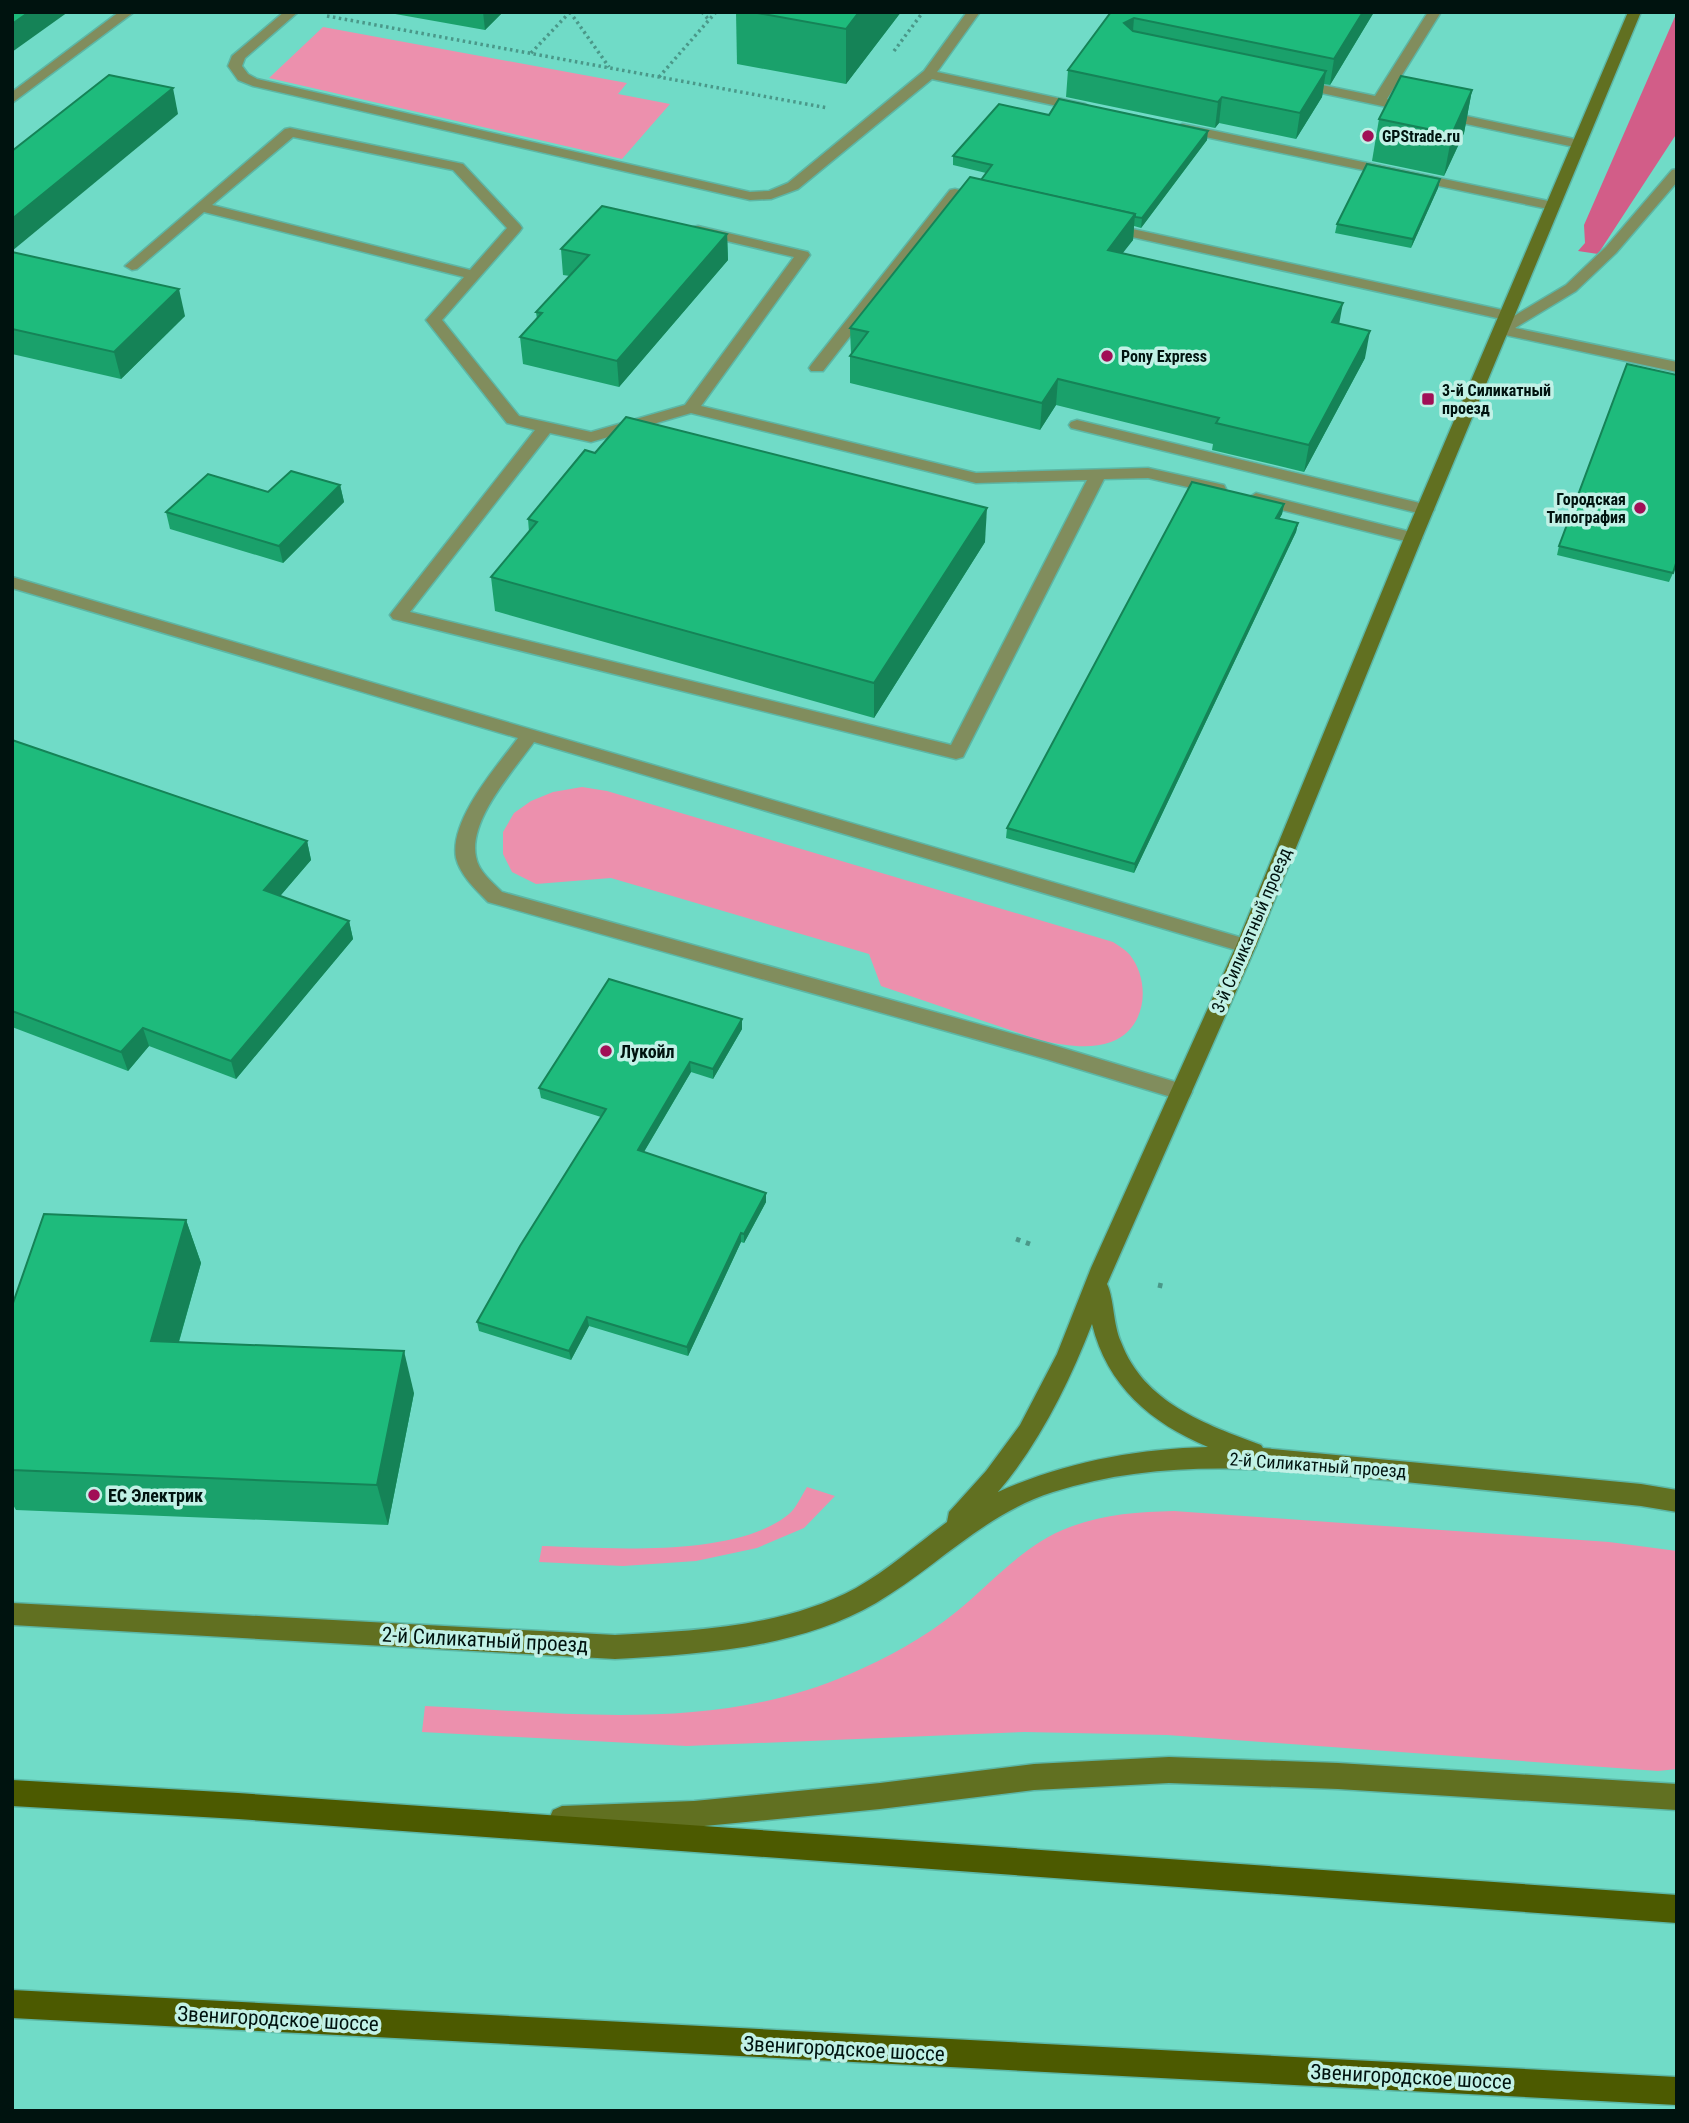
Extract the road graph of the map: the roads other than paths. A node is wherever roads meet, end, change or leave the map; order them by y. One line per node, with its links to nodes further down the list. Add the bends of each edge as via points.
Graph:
1 (128, 12): 8 (lane)
2 (292, 12): 6 (lane, via 239,56 235,66 243,77 736,195 783,191)
3 (974, 12): 6 (lane)
4 (1436, 12): 9 (lane)
5 (1635, 12): 12 (street, 3-й Силикатный проезд)
6 (929, 74): 10 (lane)
7 (1288, 82): 9 (lane)
8 (12, 99)
9 (1379, 102): 12 (lane)
10 (1106, 112)
11 (1174, 126): 15 (lane)
12 (1579, 144): 15 (street, 3-й Силикатный проезд)
13 (1677, 173): 21 (lane, via 1611,250 1571,288)
14 (995, 202): 23 (lane, via 955,193)
15 (1553, 206): 21 (street, 3-й Силикатный проезд)
16 (201, 207): 19 (lane); 20 (lane); 20 (lane, via 290,132 458,167 515,228)
17 (1088, 223): 21 (lane)
18 (682, 226): 24 (lane, via 803,255)
19 (132, 265)
20 (473, 275): 26 (lane, via 434,320 513,420)
21 (1504, 323): 22 (lane); 28 (street, 3-й Силикатный проезд)
22 (1677, 367)
23 (817, 368)
24 (691, 408): 26 (lane, via 591,438); 27 (lane, via 976,478)
25 (1077, 425): 28 (lane)
26 (546, 427): 27 (lane, via 399,615 956,752)
27 (1098, 474): 29 (lane, via 1148,473)
28 (1426, 510): 29 (street, 3-й Силикатный проезд)
29 (1413, 538): 32 (street, 3-й Силикатный проезд)
30 (12, 582): 31 (lane)
31 (529, 736): 32 (lane); 33 (lane, via 466,835 465,857 477,879 495,897)
32 (1246, 946): 33 (street, 3-й Силикатный проезд)
33 (1181, 1091): 34 (street, 3-й Силикатный проезд)
34 (1102, 1268): 35 (street, 3-й Силикатный проезд); 36 (street, via 1098,1294 1102,1321 1117,1358 1138,1391 1204,1434)
35 (1056, 1381): 38 (street, 2-й Силикатный проезд, via 995,1478)
36 (1289, 1460): 37 (street, 2-й Силикатный проезд); 38 (street, 2-й Силикатный проезд, via 1163,1458 1119,1463 1017,1495)
37 (1677, 1501)
38 (935, 1544): 39 (street, 2-й Силикатный проезд, via 850,1603 785,1626 700,1642 615,1647)
39 (12, 1614)
40 (12, 1793): 42 (main road)
41 (1672, 1797): 42 (street, via 1169,1770 1034,1777 694,1814 552,1820)
42 (405, 1818): 43 (main road)
43 (1677, 1909)
44 (12, 2004): 45 (main road, Звенигородское шоссе)
45 (1677, 2091)

